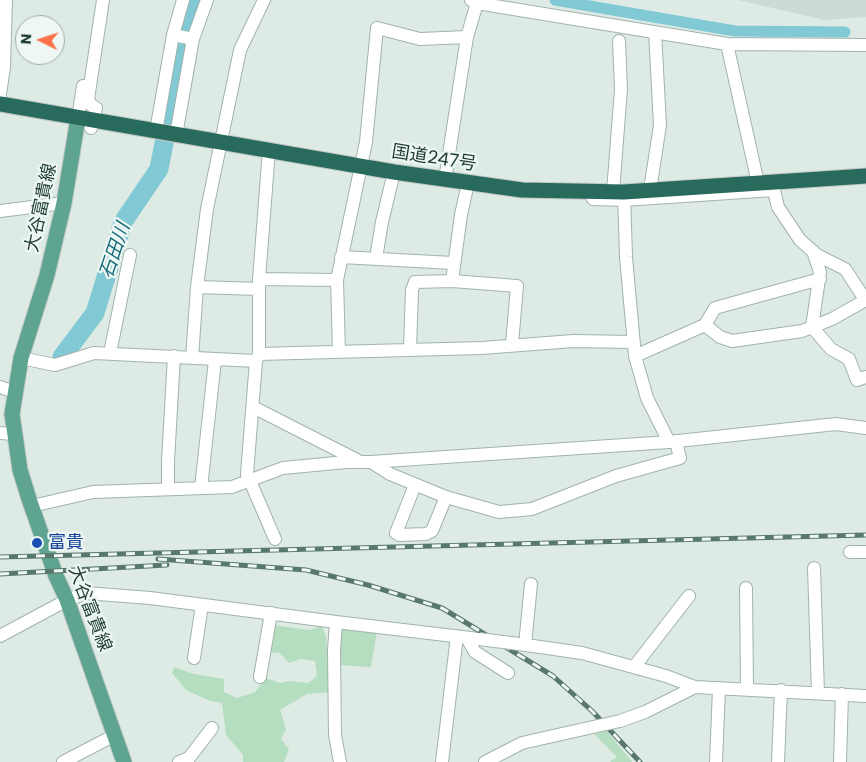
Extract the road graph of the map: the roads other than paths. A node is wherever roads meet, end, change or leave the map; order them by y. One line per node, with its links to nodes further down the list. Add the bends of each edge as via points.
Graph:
1 (6, 0): 15 (street)
2 (96, 0): 16 (street)
3 (103, 0): 16 (street)
4 (183, 0): 9 (street)
5 (207, 0): 11 (street)
6 (264, 0): 21 (street, via 240,50)
7 (474, 2): 8 (street); 10 (street)
8 (655, 32): 13 (street); 29 (street, via 660,124)
9 (173, 35): 11 (street); 19 (street)
10 (467, 37): 23 (street, via 420,39 377,28); 26 (street)
11 (193, 39): 20 (street)
12 (619, 41): 30 (street)
13 (727, 44): 14 (street); 28 (street)
14 (866, 45)
15 (0, 94)
16 (80, 97): 18 (street)
17 (0, 104): 18 (highway, 国道247号)
18 (87, 122): 19 (highway, 国道247号); 32 (main road, 大谷富貴線)
19 (156, 131): 20 (highway, 国道247号)
20 (176, 135): 21 (highway, 国道247号)
21 (222, 142): 22 (highway, 国道247号); 43 (street, via 207,209)
22 (269, 150): 23 (highway, 国道247号); 42 (street)
23 (362, 166): 24 (highway, 国道247号); 36 (street)
24 (394, 172): 26 (highway, 国道247号); 37 (street)
25 (866, 176): 28 (highway, 国道247号)
26 (445, 180): 27 (highway, 国道247号)
27 (468, 183): 30 (highway, 国道247号, via 522,190); 38 (street)
28 (768, 185): 29 (highway, 国道247号); 30 (street); 34 (street, via 800,240)
29 (650, 190): 30 (highway, 国道247号)
30 (620, 195): 31 (street); 47 (street)
31 (593, 199)
32 (64, 203): 33 (street); 54 (main road, 大谷富貴線, via 47,275)
33 (0, 212)
34 (813, 251): 39 (street); 44 (street, via 845,269)
35 (130, 255): 51 (street)
36 (341, 257): 37 (street); 40 (street)
37 (376, 258): 38 (street)
38 (453, 263): 41 (street)
39 (820, 279): 45 (street, via 715,308); 46 (street)
40 (337, 280): 42 (street); 50 (street)
41 (452, 281): 48 (street, via 517,286); 49 (street, via 416,282 412,290)
42 (259, 284): 43 (street); 56 (street)
43 (197, 288): 55 (street)
44 (866, 301): 46 (street)
45 (705, 325): 46 (street, via 720,337 732,341); 53 (street)
46 (812, 327): 58 (street, via 832,349 849,359 857,380)
47 (633, 342): 48 (street); 53 (street)
48 (512, 344): 49 (street, via 482,348)
49 (410, 349): 50 (street)
50 (339, 352): 56 (street)
51 (110, 353): 52 (street); 54 (street, via 94,353 55,365)
52 (174, 356): 55 (street); 69 (street)
53 (635, 356): 64 (street, via 647,398)
54 (21, 358): 60 (main road, 大谷富貴線)
55 (192, 358): 57 (street)
56 (257, 358): 57 (street); 61 (street)
57 (215, 360): 68 (street)
58 (866, 377)
59 (0, 387): 60 (street)
60 (15, 392): 63 (main road, 大谷富貴線)
61 (253, 407): 65 (street); 66 (street)
62 (866, 428): 64 (street, via 836,424)
63 (7, 433): 71 (main road, 大谷富貴線)
64 (672, 442): 65 (street); 70 (street, via 680,458 616,476 532,509 499,512)
65 (366, 462): 66 (street, via 284,468); 67 (street)
66 (249, 481): 68 (street, via 232,487); 72 (street)
67 (415, 485): 70 (street); 70 (street, via 396,533 399,535 432,531)
68 (201, 488): 69 (street)
69 (168, 489): 71 (street, via 93,492)
70 (446, 498)
71 (32, 506): 79 (main road, 大谷富貴線)
72 (275, 539)
73 (850, 552): 74 (street)
74 (866, 552)
75 (814, 568): 94 (street)
76 (531, 584): 85 (street)
77 (746, 588): 92 (street)
78 (689, 596): 87 (street)
79 (67, 600): 80 (street, via 86,593); 83 (street); 98 (main road, 大谷富貴線)
80 (202, 605): 81 (street); 86 (street)
81 (271, 613): 82 (street); 89 (street)
82 (336, 622): 84 (street); 102 (street, via 335,735)
83 (0, 636)
84 (467, 638): 85 (street, bridge); 88 (street, via 475,652); 103 (street)
85 (522, 644): 87 (street)
86 (194, 658)
87 (634, 666): 90 (street)
88 (508, 673)
89 (260, 677)
90 (695, 687): 91 (street); 104 (street, bridge, via 620,721 522,743)
91 (719, 688): 92 (street); 105 (street)
92 (747, 689): 93 (street)
93 (781, 690): 94 (street); 106 (street)
94 (818, 692): 95 (street)
95 (842, 694): 96 (street); 107 (street)
96 (866, 696)
97 (212, 728): 101 (street, via 189,758)
98 (115, 735): 99 (street); 100 (main road, 大谷富貴線)
99 (63, 762)
100 (124, 762)
101 (179, 762)
102 (340, 762)
103 (442, 762)
104 (485, 762)
105 (716, 762)
106 (778, 762)
107 (840, 762)

